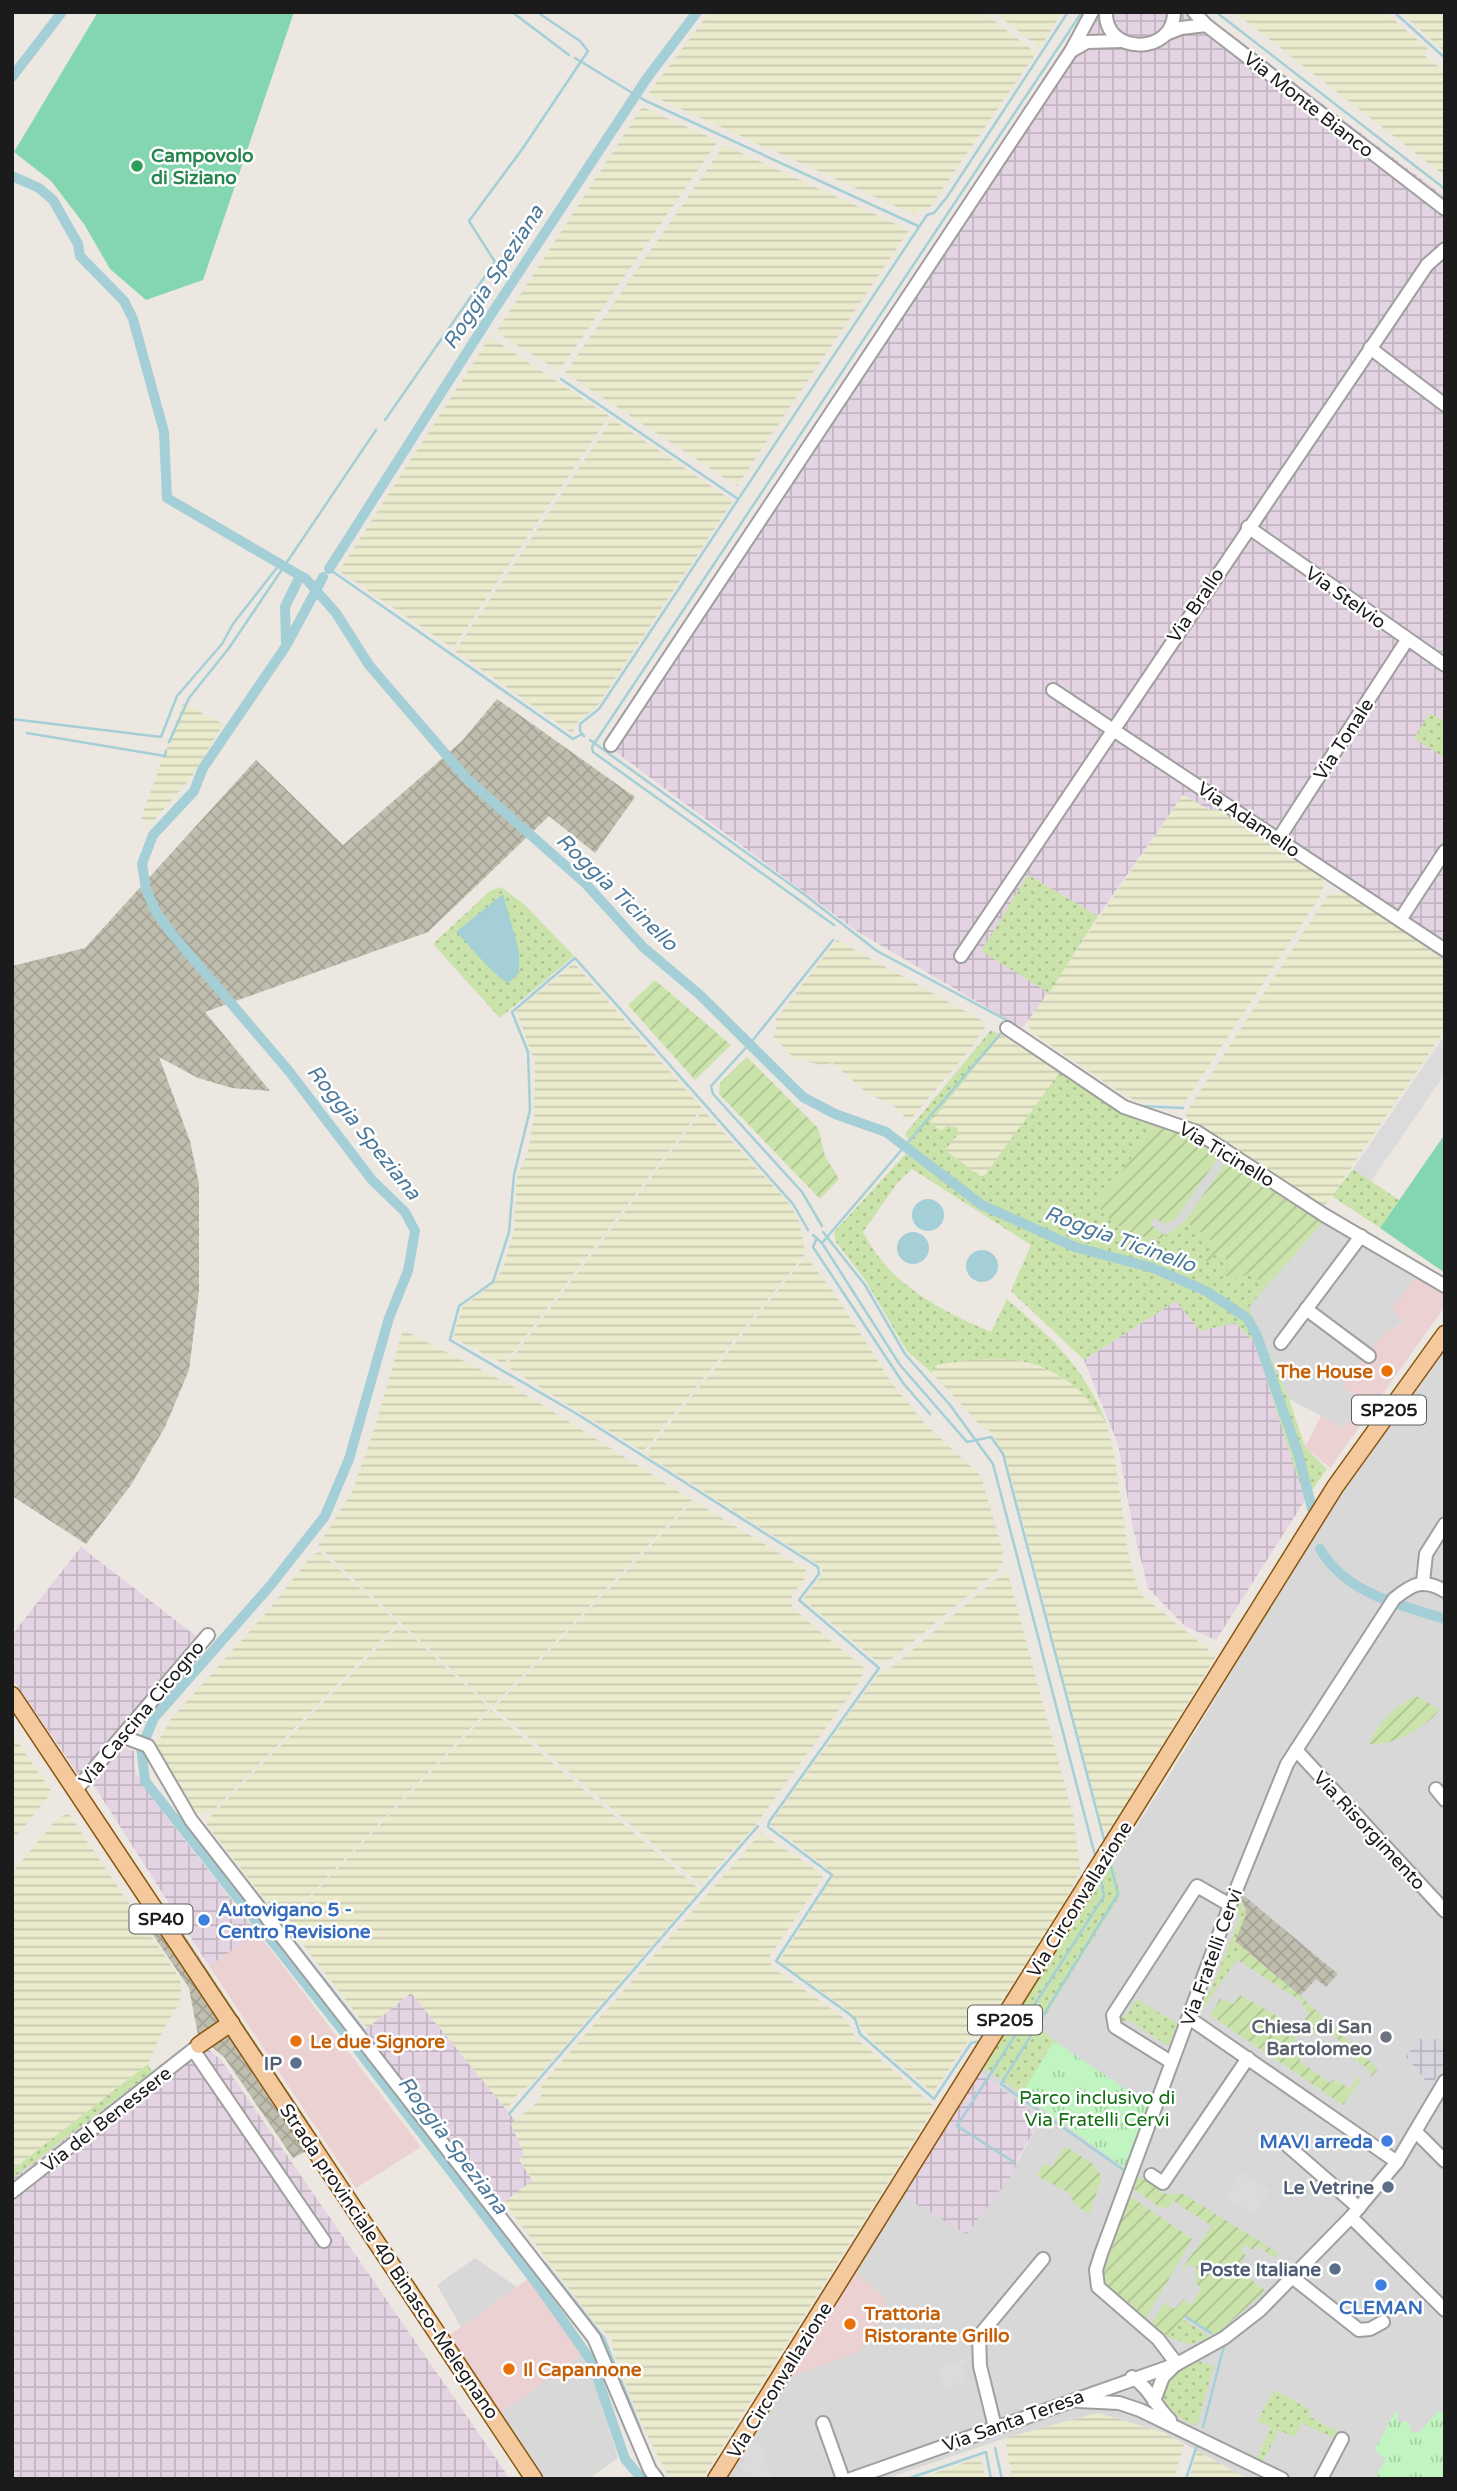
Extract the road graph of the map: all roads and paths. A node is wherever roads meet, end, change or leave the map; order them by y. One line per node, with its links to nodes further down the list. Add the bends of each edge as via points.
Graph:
1 (1092, 12): 8 (street)
2 (1107, 12): 7 (street, via 1108,24)
3 (1174, 12): 6 (street)
4 (1194, 12): 5 (street, Via Monte Bianco)
5 (1206, 25): 6 (street); 9 (street, Via Monte Bianco)
6 (1166, 35): 7 (street, via 1147,45)
7 (1122, 41): 8 (street, via 1087,42)
8 (1071, 51): 21 (street)
9 (1440, 205): 10 (street)
10 (1445, 219)
11 (1445, 235): 13 (street, Via Brallo)
12 (1445, 248): 13 (street, Via Brallo)
13 (1434, 257): 14 (street, Via Brallo)
14 (1370, 348): 15 (street); 16 (street, Via Brallo)
15 (1445, 405)
16 (1248, 527): 17 (street, Via Stelvio); 20 (street, Via Brallo)
17 (1408, 640): 18 (street, Via Stelvio); 22 (street, Via Tonale)
18 (1445, 665)
19 (1053, 690): 20 (street, Via Adamello)
20 (1113, 728): 22 (street, Via Adamello); 26 (street, Via Brallo)
21 (611, 746)
22 (1279, 838): 24 (street, Via Adamello)
23 (1445, 851): 24 (street)
24 (1401, 920): 25 (street, Via Adamello)
25 (1445, 950)
26 (961, 956)
27 (1007, 1028): 28 (street, Via Ticinello, via 1125,1107 1197,1132)
28 (1362, 1236): 29 (street, Via Ticinello); 30 (street)
29 (1445, 1286)
30 (1306, 1309): 32 (street); 33 (street)
31 (1445, 1334): 73 (main road, Via Circonvallazione / SP205, via 1335,1487)
32 (1281, 1343)
33 (1369, 1356)
34 (1445, 1524): 35 (street, via 1423,1561)
35 (1423, 1582): 36 (street); 40 (street, Via Fratelli Cervi, via 1412,1584 1394,1599)
36 (1445, 1591)
37 (208, 1635): 39 (street, Via Cascina Cicogno)
38 (12, 1695): 42 (main road, Strada provinciale 40 Binasco-Melegnano / SP40)
39 (124, 1737): 42 (street, Via Cascina Cicogno); 75 (street, via 148,1746 191,1820 594,2338)
40 (1296, 1750): 44 (street, Via Fratelli Cervi); 45 (street, Via Risorgimento)
41 (1436, 1789): 43 (street)
42 (75, 1791): 47 (main road, Strada provinciale 40 Binasco-Melegnano / SP40)
43 (1445, 1800)
44 (1230, 1905): 46 (street, Via Fratelli Cervi); 50 (street, via 1197,1886 1113,2015 1115,2027)
45 (1445, 1911)
46 (1189, 2018): 49 (street); 50 (street, Via Fratelli Cervi)
47 (231, 2023): 48 (main road); 74 (main road, Strada provinciale 40 Binasco-Melegnano / SP40)
48 (197, 2048): 57 (street, Via del Benessere); 59 (street)
49 (1248, 2059): 55 (street); 56 (street, via 1163,2183)
50 (1171, 2062): 64 (street, Via Fratelli Cervi, via 1095,2275 1103,2292 1158,2339)
51 (1445, 2081): 52 (street)
52 (1416, 2132): 54 (street); 55 (street)
53 (1288, 2146): 58 (street)
54 (1445, 2161)
55 (1397, 2162): 58 (street)
56 (1151, 2175)
57 (12, 2192)
58 (1355, 2212): 61 (street); 62 (street)
59 (324, 2241)
60 (1043, 2259): 71 (street, via 979,2336 980,2366)
61 (1292, 2277): 63 (street, via 1359,2330); 64 (street, via 1224,2338)
62 (1445, 2310)
63 (1383, 2322)
64 (1177, 2364): 65 (street, Via Santa Teresa); 66 (street, via 1163,2377)
65 (1132, 2377): 66 (street, via 1145,2386); 67 (street, Via Santa Teresa); 68 (street, via 1125,2399)
66 (1154, 2401): 70 (street)
67 (1060, 2403): 68 (street, via 1090,2400); 71 (street, Via Santa Teresa)
68 (1131, 2408): 70 (street)
69 (822, 2423): 76 (street)
70 (1176, 2425): 78 (street)
71 (995, 2427): 77 (street, Via Santa Teresa)
72 (1342, 2439): 79 (street)
73 (719, 2476)
74 (534, 2479)
75 (657, 2479)
76 (843, 2479)
77 (851, 2479)
78 (1282, 2479)
79 (1321, 2479)

